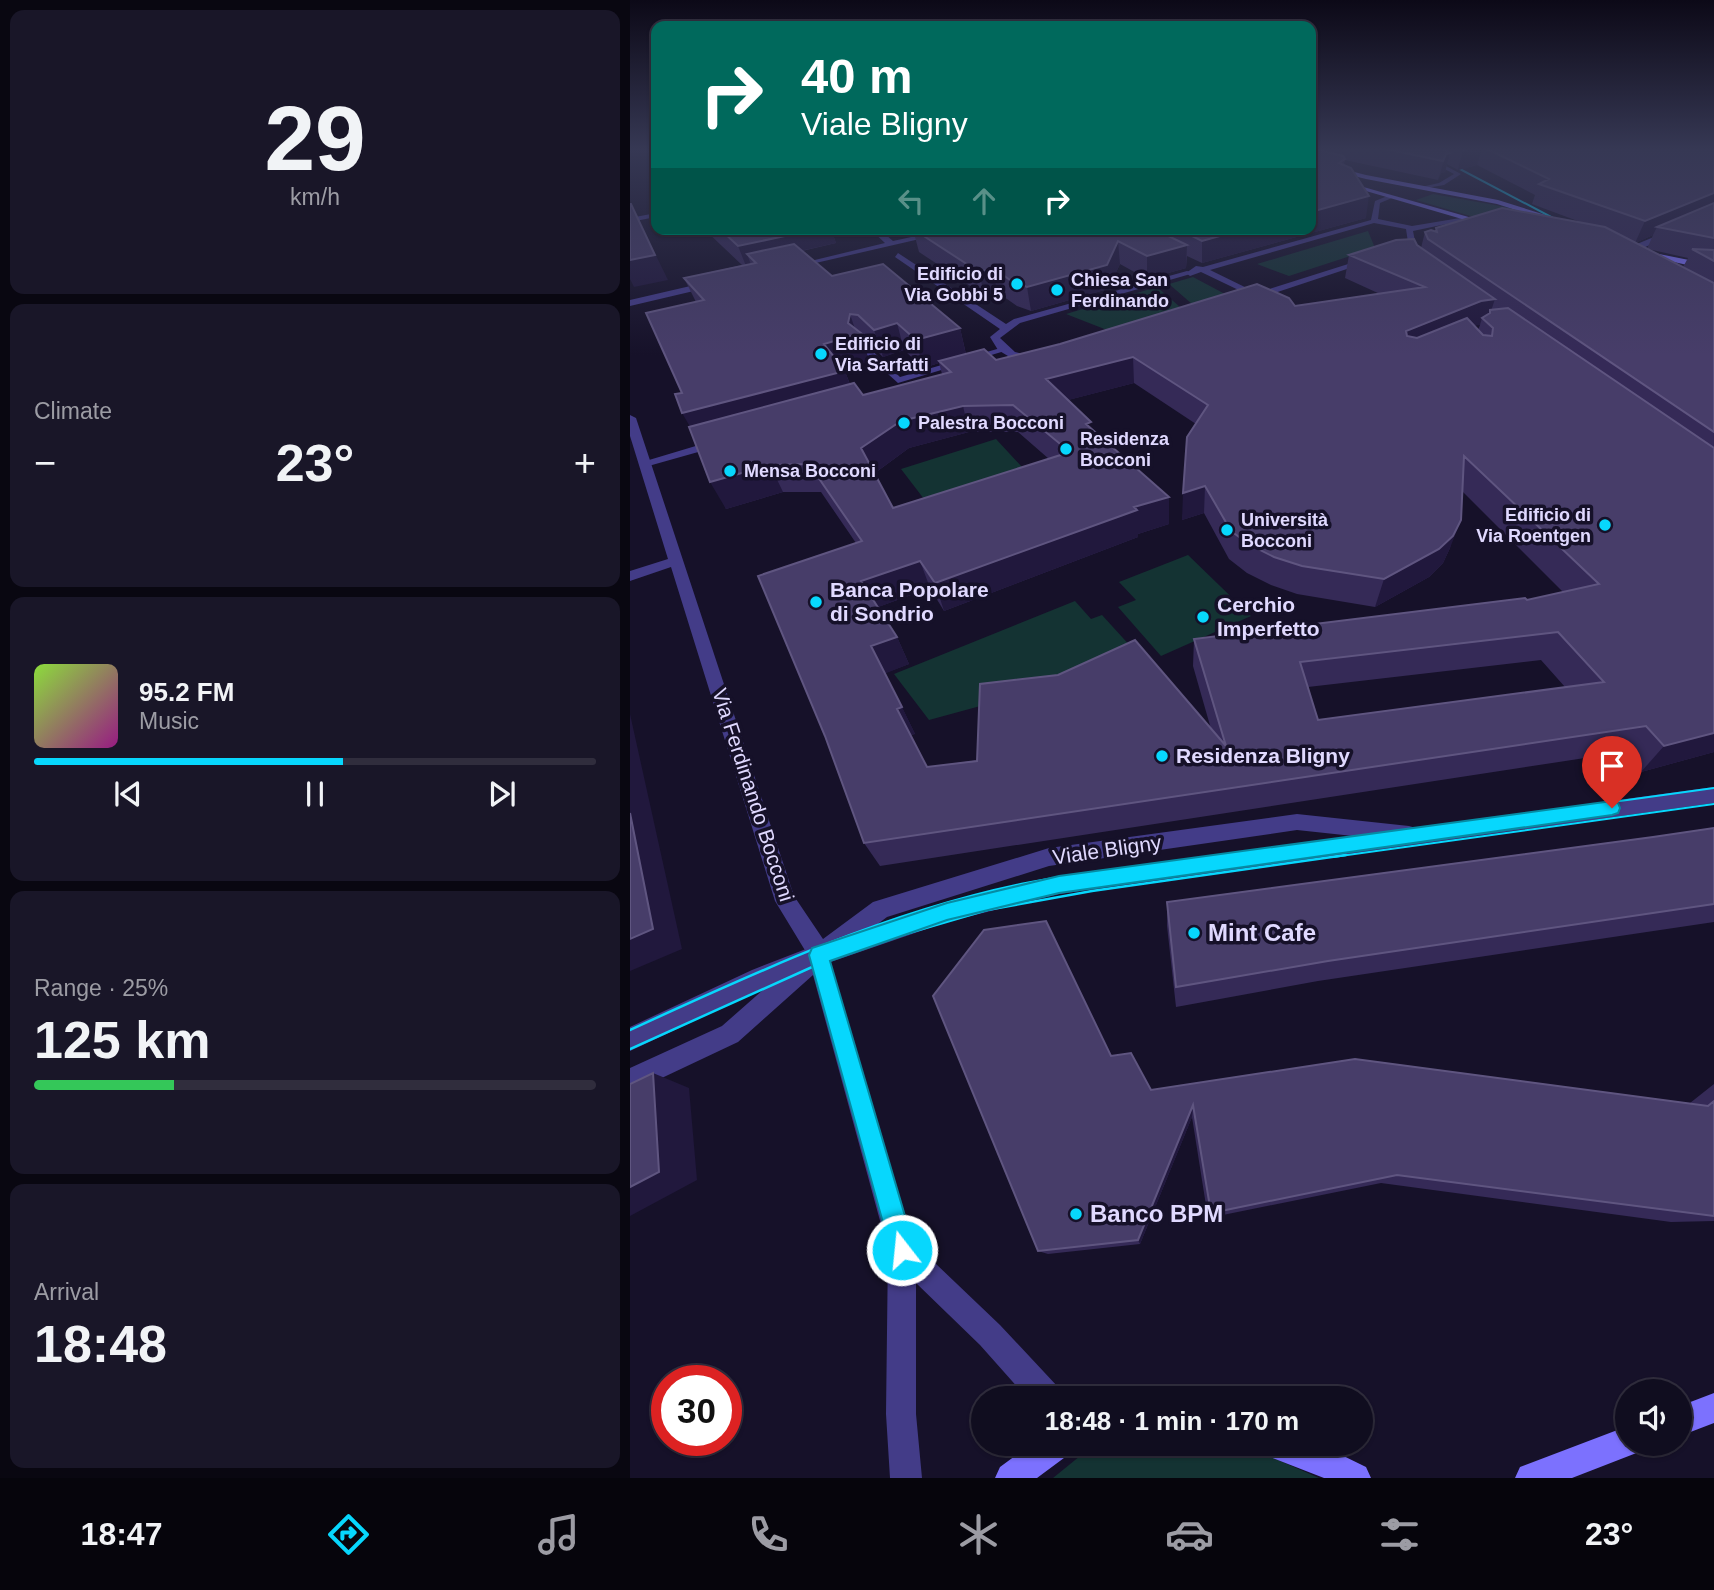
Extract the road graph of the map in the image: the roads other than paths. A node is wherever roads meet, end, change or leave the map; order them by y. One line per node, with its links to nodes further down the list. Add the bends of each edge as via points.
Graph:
1 (1375, 217): 7 (street)
2 (1459, 217): 6 (main road)
3 (1542, 217): 9 (main road)
4 (1549, 217): 10 (main road)
5 (1708, 217): 15 (street)
6 (1466, 219): 8 (main road); 11 (street)
7 (1374, 221): 11 (street); 25 (street)
8 (1495, 225)
9 (1544, 225)
10 (1578, 227)
11 (1412, 228): 17 (street)
12 (882, 235): 14 (street)
13 (933, 235): 14 (street)
14 (890, 245): 24 (street)
15 (1632, 249): 21 (main road); 23 (main road)
16 (898, 255): 22 (street)
17 (1412, 256): 18 (street); 27 (street)
18 (1399, 259)
19 (1377, 260): 29 (street)
20 (923, 262): 22 (street)
21 (1651, 264)
22 (912, 265): 33 (street)
23 (1710, 267): 26 (street)
24 (783, 269)
25 (1196, 269): 29 (street); 34 (street)
26 (1670, 270)
27 (1426, 271)
28 (716, 284): 31 (street)
29 (1257, 296): 30 (street)
30 (1244, 300)
31 (630, 303)
32 (991, 308): 33 (street)
33 (980, 311): 34 (street)
34 (1005, 328): 36 (street, via 995,337)
35 (862, 346): 36 (lane, via 898,380)
36 (1004, 350): 37 (street)
37 (1026, 359): 38 (street); 39 (street)
38 (1050, 359)
39 (1000, 366)
40 (630, 418): 42 (street, Via Ferdinando Bocconi)
41 (727, 441): 42 (street)
42 (645, 463): 43 (street, Via Ferdinando Bocconi)
43 (676, 561): 44 (street); 47 (street, Via Ferdinando Bocconi, via 785,901)
44 (630, 576)
45 (1714, 794): 46 (street, Viale Bligny)
46 (1416, 834): 47 (street, Viale Bligny, via 1059,885 947,912); 47 (street, Viale Bligny, via 1297,822 1049,857 880,909)
47 (819, 955): 48 (street, Viale Bligny); 49 (street, Viale Bligny, via 730,1034); 50 (street, Via Ferdinando Bocconi)
48 (630, 1039)
49 (630, 1082)
50 (902, 1250): 51 (street); 57 (street, Via Ferdinando Bocconi, via 901,1414)
51 (1036, 1386)
52 (1714, 1408): 53 (main road)
53 (1692, 1416)
54 (1615, 1446): 60 (main road)
55 (1041, 1456): 58 (main road)
56 (1309, 1456): 59 (main road)
57 (906, 1478)
58 (1011, 1478)
59 (1355, 1478)
60 (1531, 1478)

